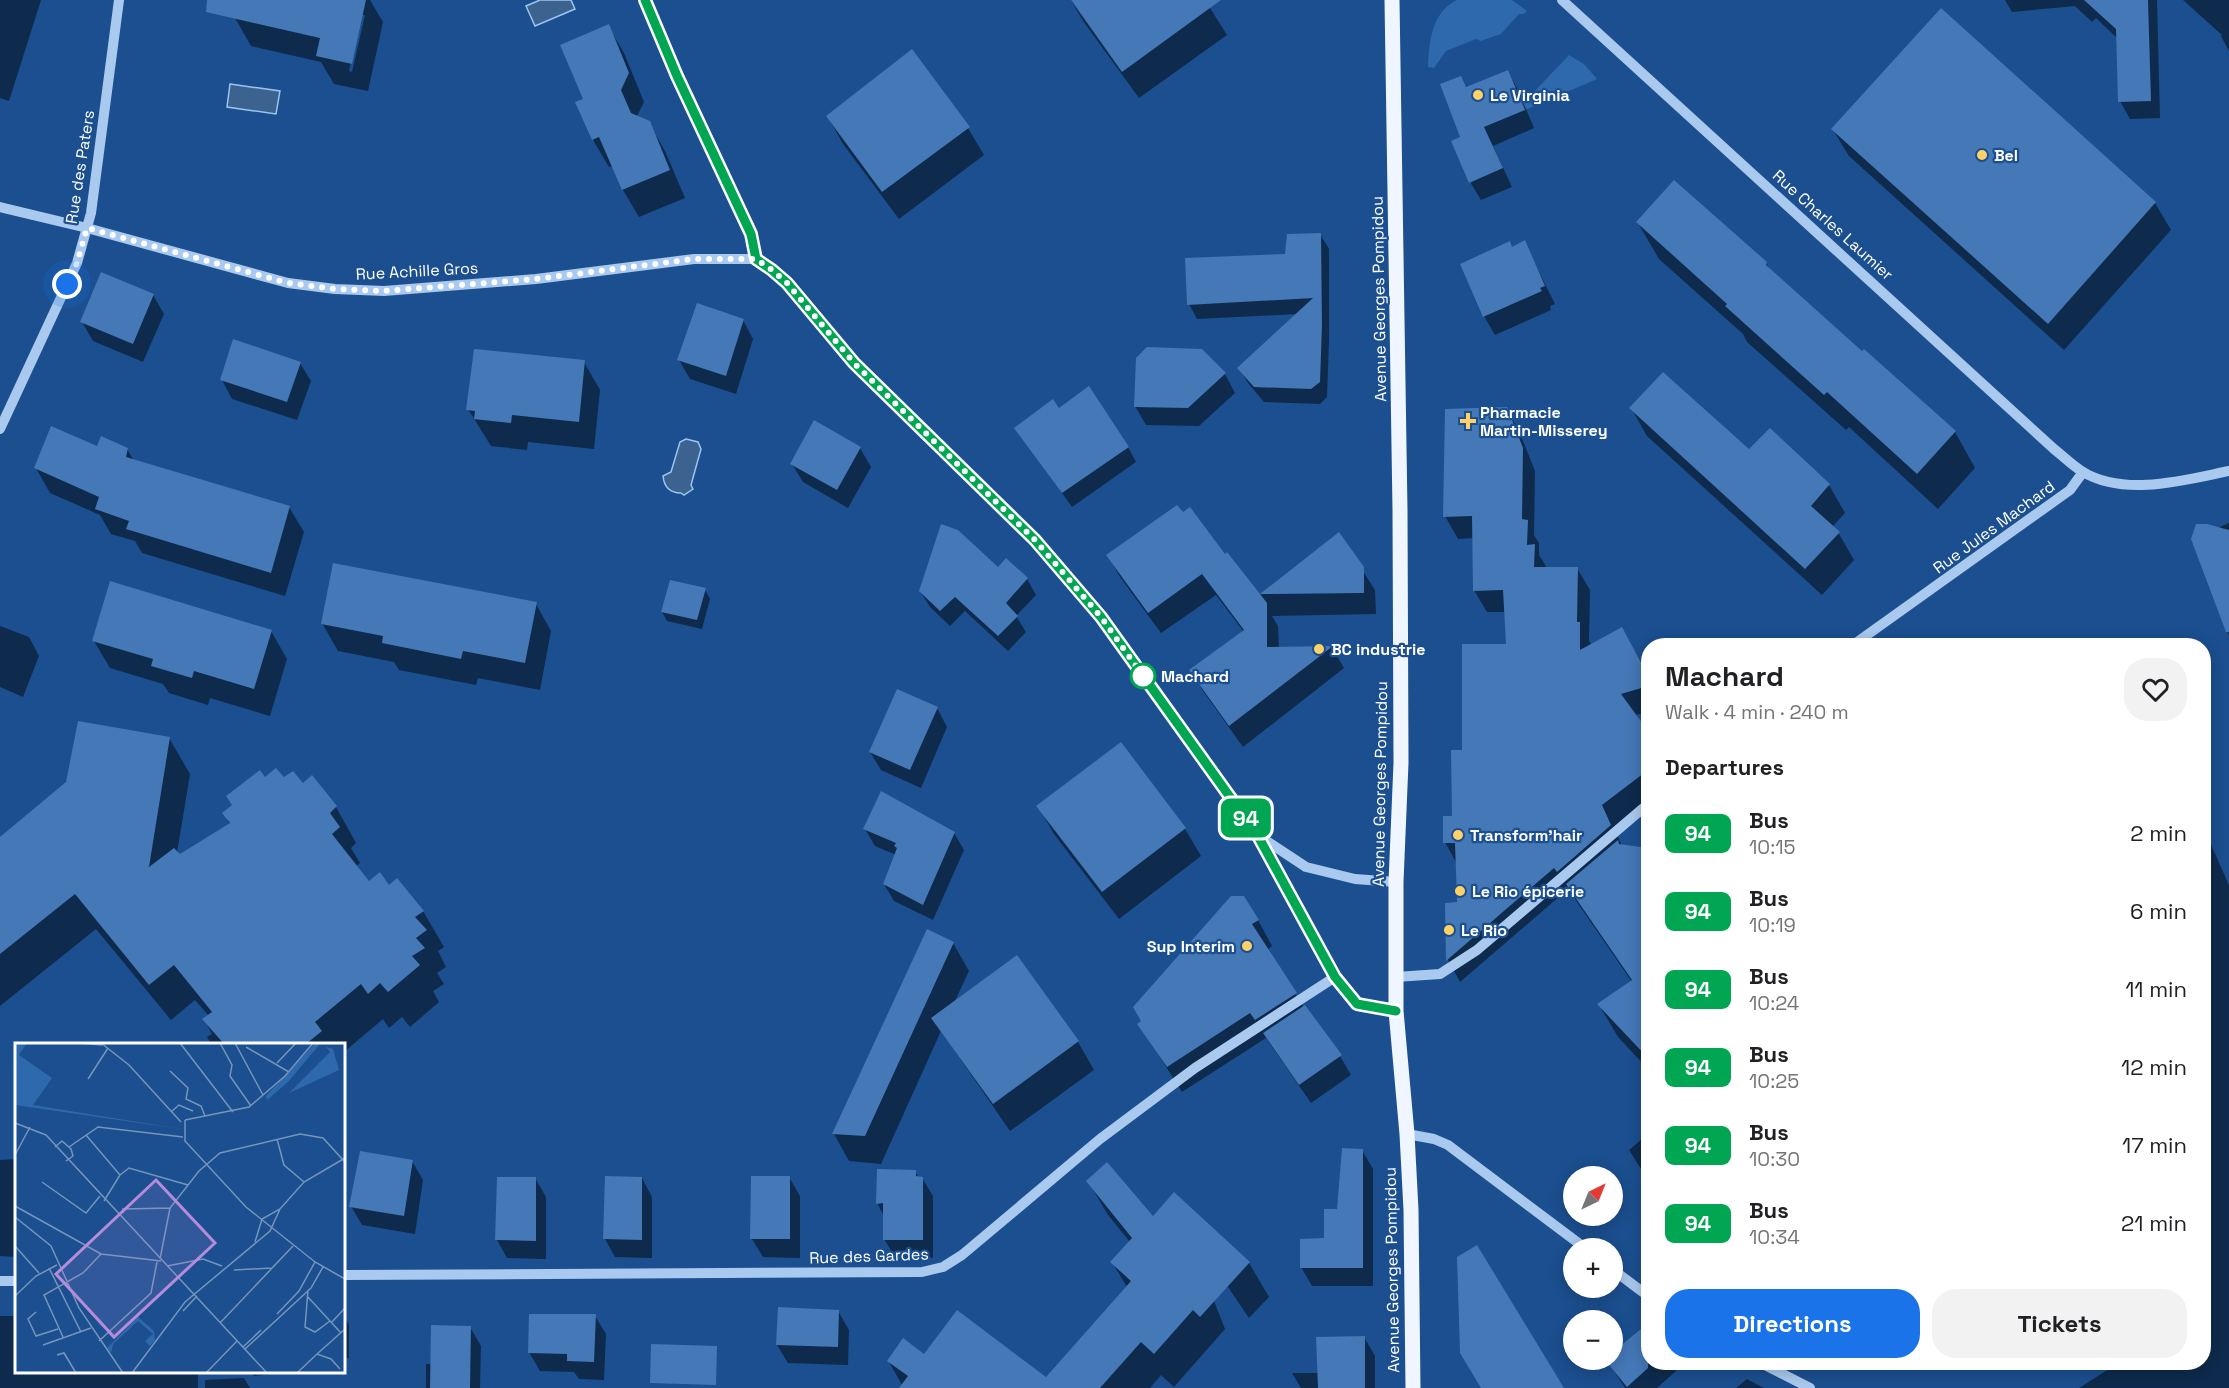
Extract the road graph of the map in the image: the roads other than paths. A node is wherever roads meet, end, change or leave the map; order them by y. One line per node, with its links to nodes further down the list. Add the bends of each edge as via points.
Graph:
1 (119, 0): 6 (street, Rue des Paters)
2 (645, 0): 7 (street, via 751,234)
3 (1392, 0): 14 (main road, Avenue Georges Pompidou, via 1400,510 1401,764)
4 (1562, 0): 10 (street, Rue Charles Laumier)
5 (0, 207): 6 (street, Rue Achille Gros)
6 (87, 228): 7 (street, Rue Achille Gros, via 288,283 335,289 384,291 536,279 694,259); 8 (street, Rue des Paters, via 77,263)
7 (756, 259): 13 (street, via 787,283 854,363 1069,578)
8 (0, 429)
9 (2229, 471): 10 (street, via 2161,484 2105,480)
10 (2083, 472): 11 (street, Rue Jules Machard, via 2070,490)
11 (1863, 638)
12 (1641, 810): 16 (street, via 1478,950 1440,974)
13 (1258, 836): 14 (street, via 1306,867 1354,879); 15 (street)
14 (1396, 882): 16 (main road, Avenue Georges Pompidou)
15 (1335, 977): 17 (street, via 1357,1004); 20 (street, Rue des Gardes, via 1186,1075 1100,1139 943,1267 922,1272)
16 (1396, 977): 17 (main road, Avenue Georges Pompidou)
17 (1396, 1011): 18 (main road, Avenue Georges Pompidou)
18 (1407, 1134): 19 (street, via 1448,1145); 24 (main road, Avenue Georges Pompidou)
19 (1572, 1238)
20 (345, 1275)
21 (1623, 1277): 22 (street)
22 (1641, 1291)
23 (1775, 1370): 25 (street)
24 (1413, 1388)
25 (1810, 1388)

